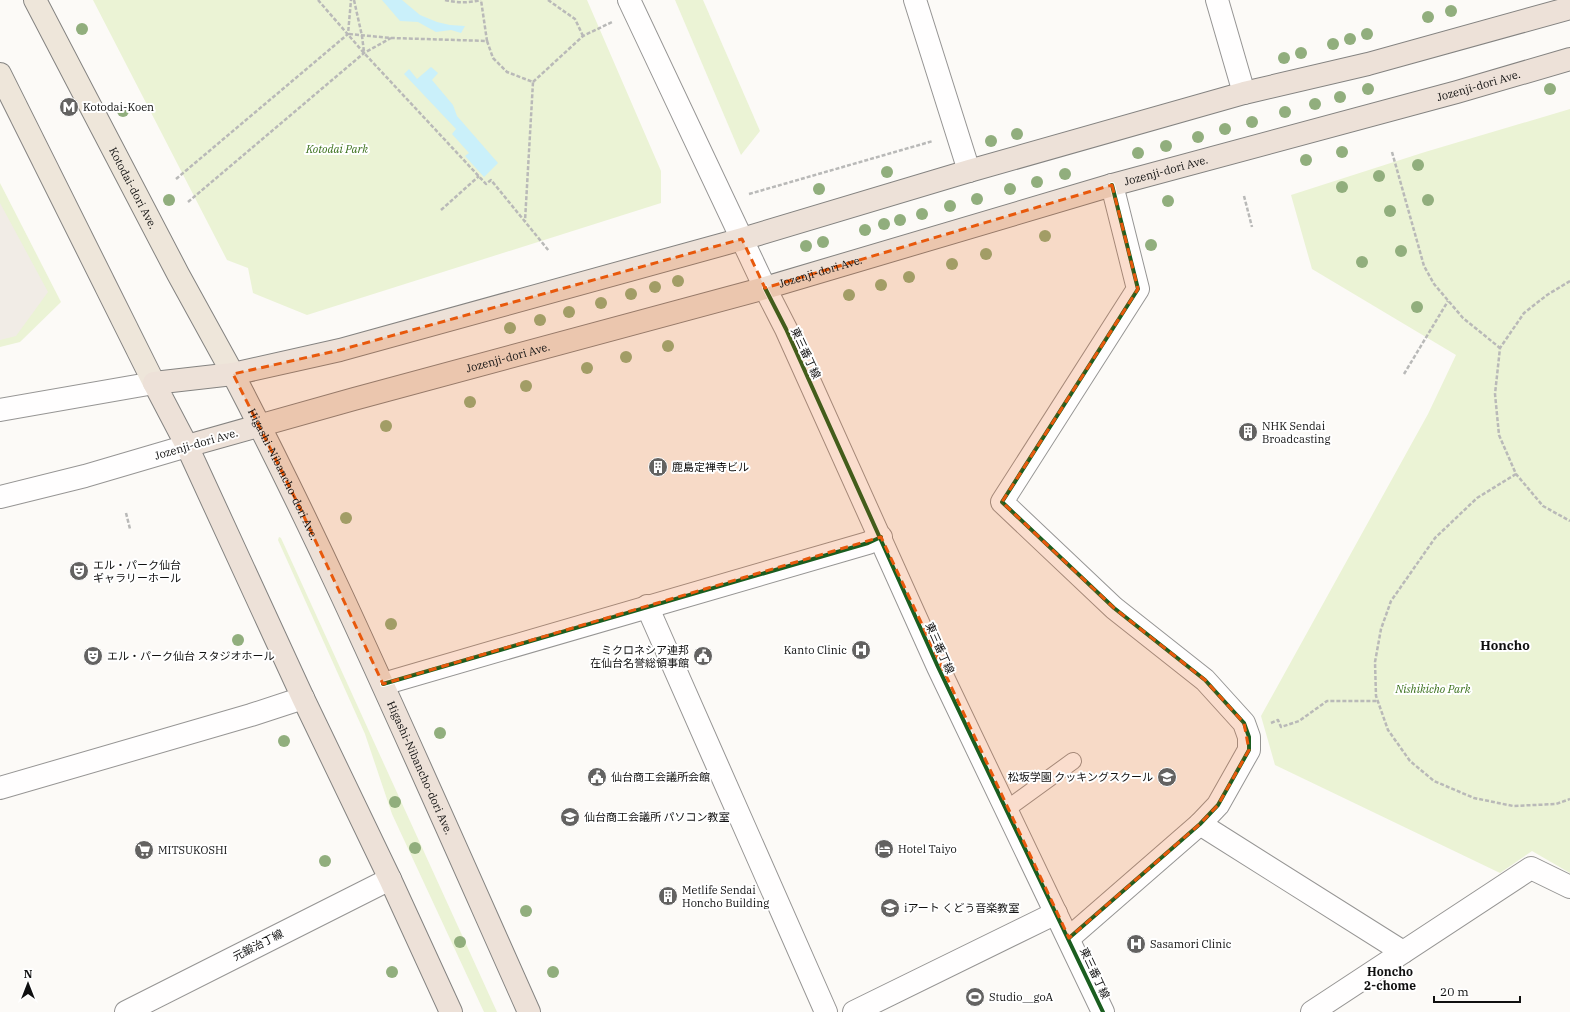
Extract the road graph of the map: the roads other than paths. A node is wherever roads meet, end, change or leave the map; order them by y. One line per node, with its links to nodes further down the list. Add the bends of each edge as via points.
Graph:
1 (35, 0): 13 (main road, Kotodai-dori Ave., via 174,267)
2 (629, 0): 11 (street, 東三番丁線)
3 (915, 0): 9 (street)
4 (1217, 0): 8 (street)
5 (1570, 8): 8 (highway, via 1368,64)
6 (1570, 59): 10 (highway, Jozenji-dori Ave.)
7 (0, 74): 14 (main road)
8 (1244, 93): 9 (highway)
9 (969, 171): 11 (highway)
10 (1112, 185): 12 (highway, Jozenji-dori Ave.); 26 (street, via 1138,289 1002,502 1114,608 1205,680 1244,723 1249,737 1249,750 1218,805)
11 (742, 239): 12 (street, 東三番丁線); 13 (highway, via 340,350)
12 (765, 288): 16 (highway, Jozenji-dori Ave.); 19 (street, 東三番丁線)
13 (233, 374): 14 (highway); 16 (highway, Higashi-Nibancho-dori Ave.)
14 (154, 383): 15 (street); 17 (highway)
15 (0, 410)
16 (260, 426): 17 (highway, Jozenji-dori Ave.); 21 (highway, Higashi-Nibancho-dori Ave.)
17 (187, 446): 18 (street, Jozenji-dori Ave., via 85,476); 22 (highway)
18 (0, 497)
19 (880, 537): 20 (street, via 868,543); 25 (street, 東三番丁線, via 938,667)
20 (647, 606): 21 (street); 35 (street)
21 (383, 684): 34 (highway, Higashi-Nibancho-dori Ave.)
22 (303, 698): 24 (street); 27 (highway)
23 (1073, 761): 25 (lane)
24 (0, 788)
25 (1007, 809): 29 (street, 東三番丁線)
26 (1200, 824): 30 (street); 31 (street)
27 (390, 879): 32 (street, 元鍛治丁線); 33 (highway)
28 (1570, 887): 31 (street, via 1531,868)
29 (1056, 914): 30 (street, 東三番丁線); 36 (street)
30 (1069, 938): 37 (street, 東三番丁線)
31 (1403, 952): 38 (street)
32 (126, 1012)
33 (451, 1012)
34 (529, 1012)
35 (826, 1012)
36 (854, 1012)
37 (1103, 1012)
38 (1312, 1012)

